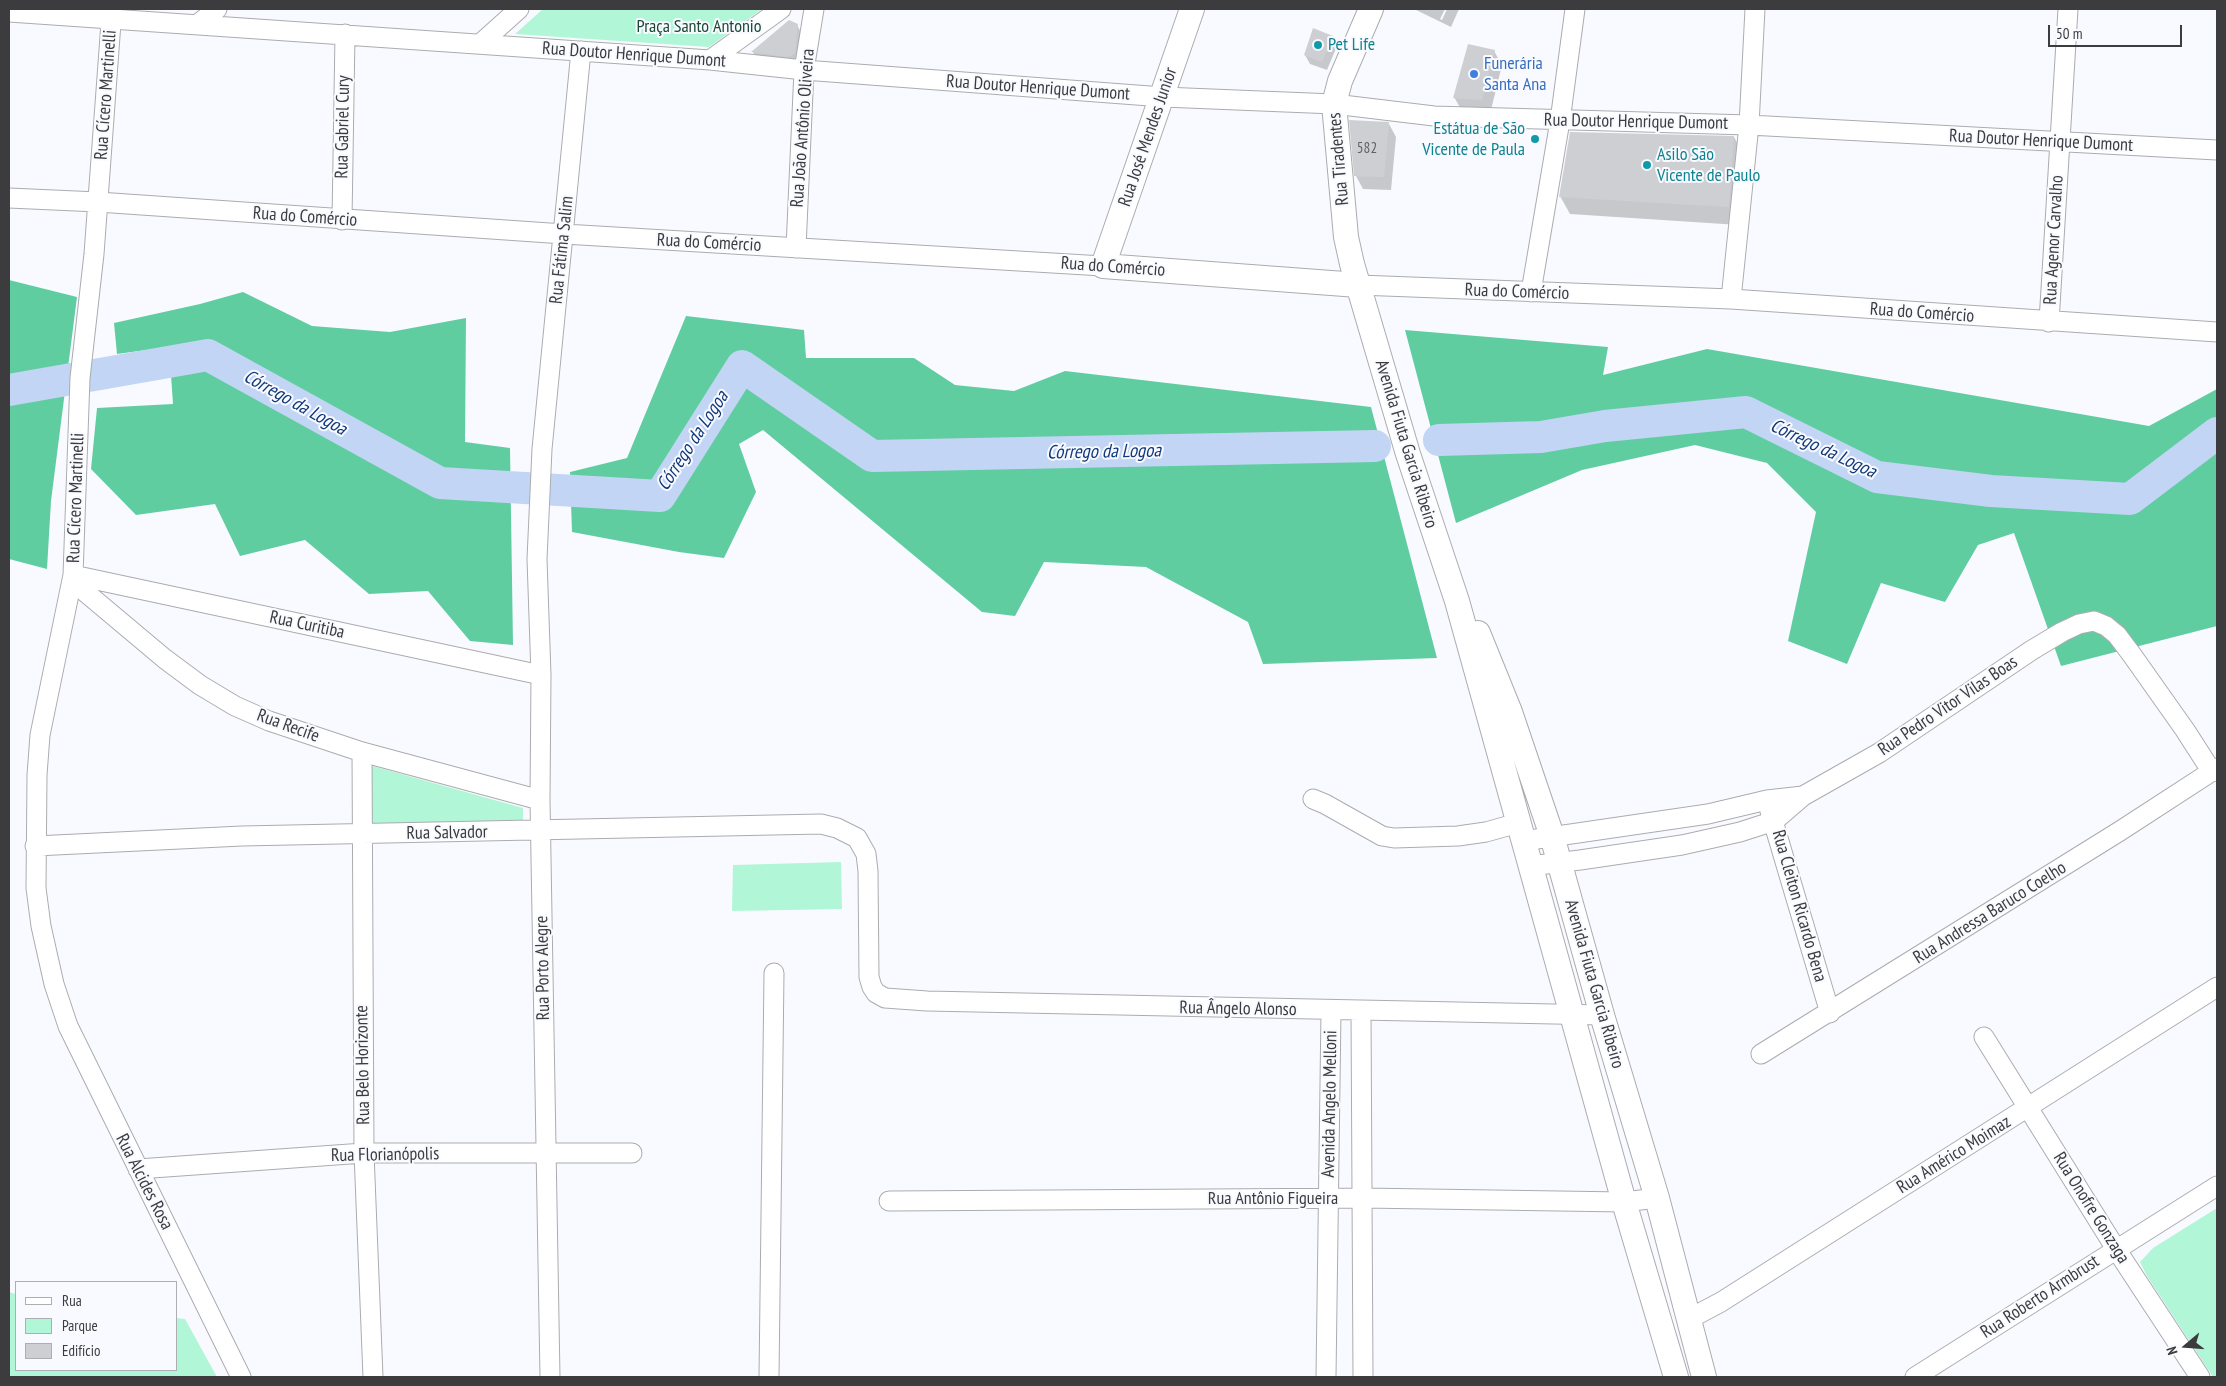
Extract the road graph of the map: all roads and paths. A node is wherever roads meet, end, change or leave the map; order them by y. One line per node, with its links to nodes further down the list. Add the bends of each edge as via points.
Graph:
1 (217, 9): 12 (street)
2 (519, 9): 14 (street)
3 (781, 9): 16 (street)
4 (814, 9): 17 (street, Rua João Antônio Oliveira)
5 (1192, 9): 18 (main road, Rua José Mendes Junior)
6 (1371, 9): 19 (main road, Rua Tiradentes, via 1342,75)
7 (1575, 9): 20 (street)
8 (1755, 9): 21 (street)
9 (2068, 9): 22 (street, Rua Agenor Carvalho)
10 (9, 12): 11 (street, Rua Doutor Henrique Dumont)
11 (112, 13): 12 (street, Rua Doutor Henrique Dumont); 25 (street, Rua Cícero Martinelli)
12 (198, 24): 13 (street, Rua Doutor Henrique Dumont)
13 (344, 34): 14 (street, Rua Doutor Henrique Dumont); 26 (street, Rua Gabriel Cury)
14 (480, 44): 15 (street, Rua Doutor Henrique Dumont)
15 (581, 51): 16 (street, Rua Doutor Henrique Dumont); 27 (street, Rua Fátima Salim)
16 (710, 60): 17 (street, Rua Doutor Henrique Dumont)
17 (804, 70): 18 (street, Rua Doutor Henrique Dumont); 28 (street, Rua João Antônio Oliveira)
18 (1163, 97): 19 (street, Rua Doutor Henrique Dumont); 29 (main road, Rua José Mendes Junior)
19 (1334, 104): 20 (street, Rua Doutor Henrique Dumont, via 1434,116); 30 (main road, Rua Tiradentes, via 1346,236)
20 (1560, 121): 21 (street, Rua Doutor Henrique Dumont); 31 (street)
21 (1750, 125): 22 (street, Rua Doutor Henrique Dumont); 32 (street)
22 (2060, 142): 23 (street, Rua Doutor Henrique Dumont); 33 (street, Rua Agenor Carvalho)
23 (2217, 150)
24 (9, 198): 25 (street, Rua do Comércio)
25 (98, 202): 26 (street, Rua do Comércio); 36 (street, Rua Cícero Martinelli, via 80,378)
26 (342, 220): 27 (street, Rua do Comércio)
27 (564, 234): 28 (street, Rua do Comércio); 35 (street, Rua Fátima Salim, via 542,449)
28 (796, 248): 29 (street, Rua do Comércio)
29 (1103, 266): 30 (main road, Rua do Comércio)
30 (1358, 285): 31 (street, Rua do Comércio); 37 (main road, Avenida Fiuta Garcia Ribeiro, via 1408,454)
31 (1531, 292): 32 (street, Rua do Comércio)
32 (1731, 299): 33 (street, Rua do Comércio)
33 (2050, 322): 34 (street, Rua do Comércio)
34 (2217, 332)
35 (537, 559): 38 (street, Rua Porto Alegre)
36 (72, 578): 38 (street, Rua Curitiba); 39 (street, Rua Recife, via 166,660 235,706 269,721); 52 (street, Rua Cícero Martinelli, via 40,735)
37 (1457, 601): 41 (main road, Avenida Fiuta Garcia Ribeiro, via 1485,647); 42 (main road, Avenida Fiuta Garcia Ribeiro)
38 (541, 675): 45 (street, Rua Porto Alegre)
39 (362, 752): 45 (street, Rua Recife); 50 (street, Rua Belo Horizonte)
40 (2214, 770): 43 (street, Rua Pedro Vitor Vilas Boas, via 2117,635 2094,621 2062,632 1879,753); 61 (street, Rua Andressa Baruco Coelho)
41 (1533, 777): 42 (main road); 51 (main road, Avenida Fiuta Garcia Ribeiro)
42 (1508, 784): 49 (main road, Avenida Fiuta Garcia Ribeiro)
43 (1803, 796): 46 (street, Rua Pedro Vitor Vilas Boas); 47 (street, Rua Pedro Vitor Vilas Boas)
44 (1313, 799): 49 (street, Rua Pedro Vitor Vilas Boas, via 1382,836 1394,838)
45 (540, 800): 48 (street, Rua Porto Alegre)
46 (1767, 800): 47 (street, Rua Cleiton Ricardo Bena); 51 (street, Rua Pedro Vitor Vilas Boas, via 1708,814)
47 (1774, 821): 53 (street, Rua Pedro Vitor Vilas Boas, via 1689,844); 61 (street, Rua Cleiton Ricardo Bena)
48 (542, 831): 50 (street, Rua Salvador); 58 (street, Rua Salvador, via 822,824 837,828 857,838 866,854 868,977); 69 (street, Rua Porto Alegre)
49 (1521, 832): 51 (street, Rua Pedro Vitor Vilas Boas); 54 (main road, Avenida Fiuta Garcia Ribeiro)
50 (361, 834): 52 (street, Rua Salvador); 67 (street, Rua Belo Horizonte)
51 (1552, 836): 53 (main road, Avenida Fiuta Garcia Ribeiro)
52 (35, 846): 56 (street, Rua Cícero Martinelli, via 36,888)
53 (1559, 862): 54 (street, Rua Pedro Vitor Vilas Boas); 63 (main road, Avenida Fiuta Garcia Ribeiro)
54 (1530, 866): 62 (main road, Avenida Fiuta Garcia Ribeiro)
55 (774, 974): 82 (street)
56 (54, 984): 70 (street, Rua Alcides Rosa, via 68,1026)
57 (2217, 988): 66 (street, Rua Américo Moimaz)
58 (876, 993): 59 (street, Rua Ângelo Alonso, via 885,998 927,1001)
59 (1331, 1011): 60 (street, Rua Ângelo Alonso); 74 (street, Avenida Angelo Melloni)
60 (1361, 1011): 62 (street, Rua Ângelo Alonso); 72 (street, Avenida Angelo Melloni)
61 (1830, 1013): 65 (street, Rua Andressa Baruco Coelho)
62 (1571, 1014): 63 (street, Rua Ângelo Alonso); 76 (main road, Avenida Fiuta Garcia Ribeiro)
63 (1602, 1015): 73 (main road, Avenida Fiuta Garcia Ribeiro)
64 (1984, 1037): 66 (street, Rua Onofre Gonzaga)
65 (1761, 1054)
66 (2029, 1107): 77 (street, Rua Onofre Gonzaga); 78 (street, Rua Américo Moimaz, via 1721,1302)
67 (364, 1153): 69 (street, Rua Florianópolis); 70 (street, Rua Florianópolis); 80 (street, Rua Belo Horizonte)
68 (632, 1153): 69 (street, Rua Florianópolis)
69 (546, 1154): 81 (street, Rua Porto Alegre)
70 (138, 1169): 79 (street, Rua Alcides Rosa)
71 (2217, 1186): 77 (street, Rua Roberto Armbrust)
72 (1364, 1198): 74 (street, Rua Antônio Figueira); 76 (street, Rua Antônio Figueira); 84 (street, Avenida Angelo Melloni)
73 (1657, 1198): 76 (street, Rua Antônio Figueira); 78 (main road, Avenida Fiuta Garcia Ribeiro)
74 (1329, 1199): 75 (street, Rua Antônio Figueira); 83 (street, Avenida Angelo Melloni)
75 (889, 1201)
76 (1624, 1202): 85 (main road, Avenida Fiuta Garcia Ribeiro)
77 (2116, 1249): 87 (street, Rua Roberto Armbrust); 88 (street, Rua Onofre Gonzaga)
78 (1689, 1319): 86 (main road, Avenida Fiuta Garcia Ribeiro)
79 (241, 1377)
80 (373, 1377)
81 (550, 1377)
82 (769, 1377)
83 (1326, 1377)
84 (1363, 1377)
85 (1676, 1377)
86 (1704, 1377)
87 (1915, 1377)
88 (2200, 1377)

